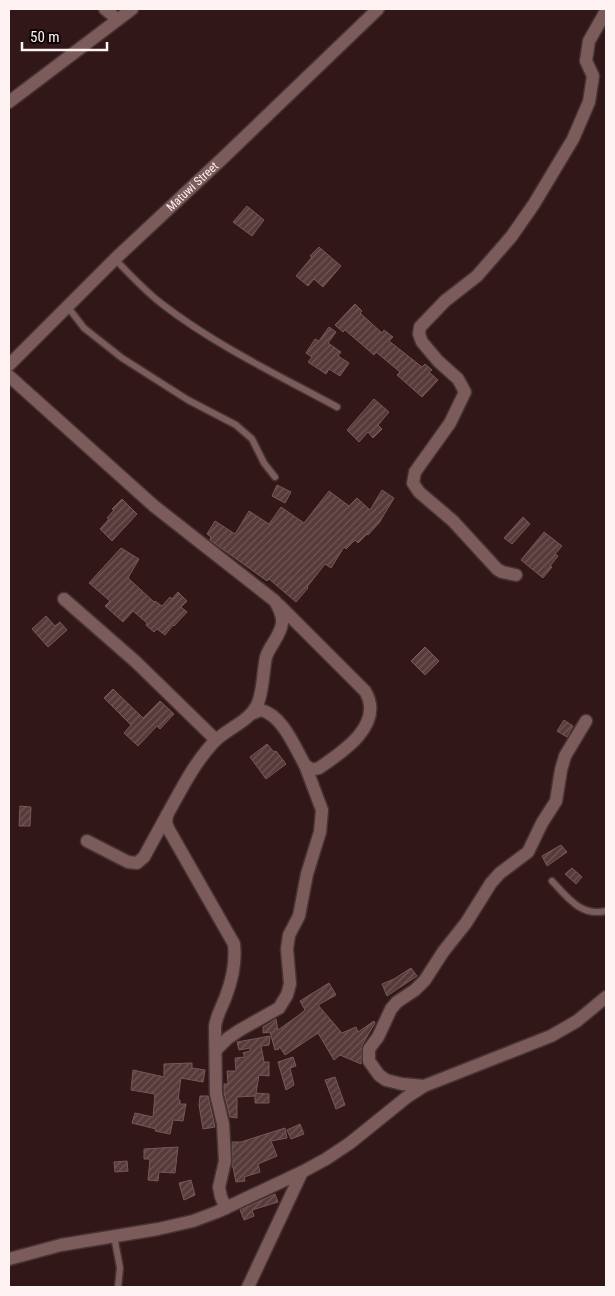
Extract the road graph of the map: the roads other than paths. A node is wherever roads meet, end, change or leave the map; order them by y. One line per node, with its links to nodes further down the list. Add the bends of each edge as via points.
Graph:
1 (105, 9): 5 (street)
2 (132, 9): 5 (street)
3 (378, 9): 7 (street, Matuwi Street)
4 (606, 11): 13 (street, via 588,41 586,61 593,76 589,102 573,139 511,237 477,276 445,301 420,327 418,334 438,361 458,379 465,392 450,423 415,472 413,482 419,492 453,521 497,569)
5 (117, 19): 6 (street)
6 (9, 102)
7 (115, 260): 8 (street, Matuwi Street); 11 (lane, via 162,304 205,333)
8 (67, 306): 9 (street, Matuwi Street); 12 (lane, via 84,328 122,358 188,400 236,425 252,439)
9 (9, 365)
10 (9, 376): 15 (street, via 154,506)
11 (337, 407)
12 (275, 477)
13 (516, 574)
14 (64, 599): 18 (street, via 136,662)
15 (275, 601): 16 (street, via 282,622 269,650 260,698); 19 (street, via 365,690 370,704 364,728 353,743 320,768 310,769)
16 (251, 714): 18 (street); 19 (street, via 261,710 274,716)
17 (586, 720): 26 (street, via 565,756 556,801 528,852 490,883 425,980 397,1002 369,1049 369,1061 386,1080)
18 (216, 740): 20 (street, via 193,769)
19 (305, 764): 25 (street, via 322,810 320,832 307,874 301,909 289,935 290,984 287,996 279,1008 228,1038)
20 (167, 815): 21 (street, via 144,857 137,863 128,862); 25 (street, via 169,830 234,944 228,987 216,1019)
21 (87, 841)
22 (552, 881): 23 (lane, via 579,908)
23 (606, 911)
24 (606, 997): 26 (street, via 577,1021 551,1036)
25 (216, 1050): 28 (street, via 216,1094 223,1124 225,1161 219,1187)
26 (424, 1086): 27 (street, via 350,1143)
27 (302, 1172): 28 (street); 32 (street)
28 (226, 1208): 29 (street, via 193,1221)
29 (114, 1236): 30 (street, via 61,1244); 31 (lane, via 120,1268)
30 (9, 1259)
31 (118, 1287)
32 (248, 1287)

